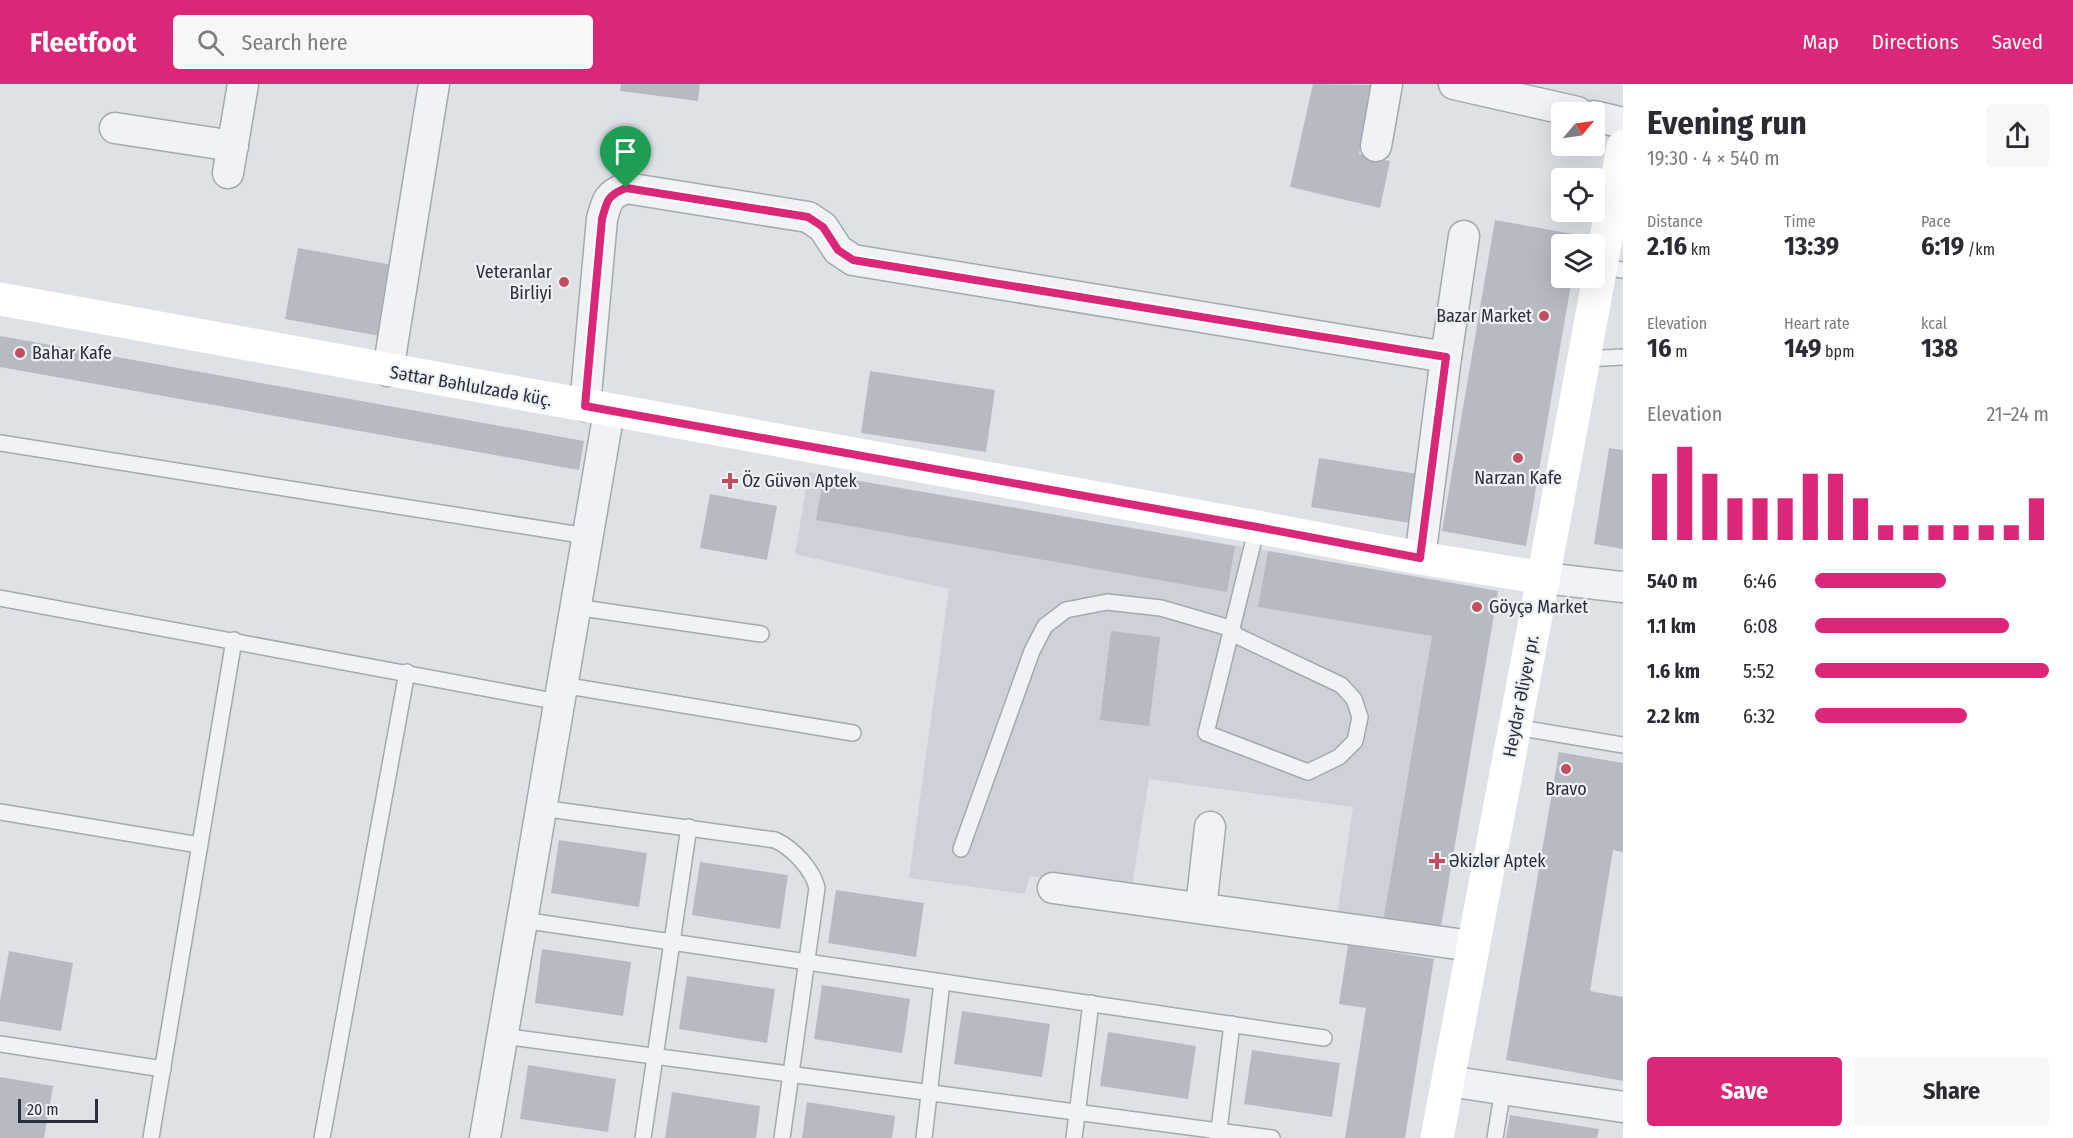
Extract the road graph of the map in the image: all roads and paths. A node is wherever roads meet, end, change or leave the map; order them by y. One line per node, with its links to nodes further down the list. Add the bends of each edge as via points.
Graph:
1 (243, 84): 8 (street, via 231,159)
2 (434, 84): 17 (street)
3 (1388, 84): 9 (street)
4 (1454, 84): 5 (street)
5 (1551, 106)
6 (1605, 119): 7 (street)
7 (1623, 123)
8 (115, 128)
9 (1376, 146)
10 (1623, 147): 12 (street, Heydər Əliyev pr.)
11 (1464, 236): 14 (street)
12 (1612, 268): 16 (street, Heydər Əliyev pr.)
13 (0, 299): 17 (street, Səttar Bəhlulzadə küç.)
14 (1446, 357): 18 (street, via 853,260 838,250 823,227 808,217 626,188 612,194 602,219); 22 (street)
15 (1623, 357): 16 (lane)
16 (1586, 359): 23 (street, Heydər Əliyev pr.)
17 (388, 371): 18 (street, Səttar Bəhlulzadə küç.)
18 (597, 409): 20 (street, Səttar Bəhlulzadə küç.); 21 (street)
19 (0, 442): 21 (lane)
20 (1257, 527): 22 (street, Səttar Bəhlulzadə küç.); 27 (lane)
21 (587, 536): 26 (street)
22 (1420, 558): 23 (street, Səttar Bəhlulzadə küç.)
23 (1544, 578): 24 (street); 32 (street, Heydər Əliyev pr.)
24 (1623, 587)
25 (0, 598): 29 (lane)
26 (575, 607): 28 (lane); 31 (street)
27 (1232, 631): 27 (lane, via 1206,733 1308,772 1339,757 1355,741 1359,717 1354,699 1341,685); 40 (lane, via 1161,608 1107,602 1066,610 1045,626 1032,651)
28 (760, 634)
29 (234, 640): 30 (lane); 39 (lane)
30 (407, 672): 31 (lane); 63 (lane)
31 (561, 693): 33 (lane); 35 (street)
32 (1515, 727): 34 (lane); 45 (street, Heydər Əliyev pr.)
33 (853, 734)
34 (1623, 745)
35 (541, 808): 37 (lane); 43 (street)
36 (0, 812): 39 (lane)
37 (689, 827): 44 (lane); 46 (lane, via 785,844 815,878)
38 (1210, 827): 42 (street)
39 (199, 845): 54 (lane)
40 (960, 849)
41 (1053, 888): 42 (street)
42 (1201, 908): 45 (street)
43 (522, 920): 44 (lane); 50 (street)
44 (672, 942): 46 (lane); 53 (lane)
45 (1472, 946): 56 (street, Heydər Əliyev pr.)
46 (807, 961): 47 (lane); 55 (lane)
47 (942, 982): 48 (lane); 58 (lane)
48 (1091, 1004): 49 (lane); 60 (lane)
49 (1232, 1024): 51 (lane); 61 (lane)
50 (502, 1036): 53 (lane); 64 (street)
51 (1324, 1038)
52 (0, 1044): 54 (lane)
53 (654, 1056): 55 (lane); 65 (lane)
54 (163, 1069): 62 (lane)
55 (791, 1074): 58 (lane); 66 (lane)
56 (1448, 1081): 57 (street); 70 (street, Heydər Əliyev pr.)
57 (1503, 1089): 59 (street); 71 (lane)
58 (930, 1093): 60 (lane); 67 (lane)
59 (1623, 1107)
60 (1078, 1112): 61 (lane); 68 (lane)
61 (1218, 1134): 69 (lane)
62 (151, 1138)
63 (322, 1138)
64 (485, 1138)
65 (643, 1138)
66 (782, 1138)
67 (924, 1138)
68 (1074, 1138)
69 (1272, 1138)
70 (1437, 1138)
71 (1495, 1138)

